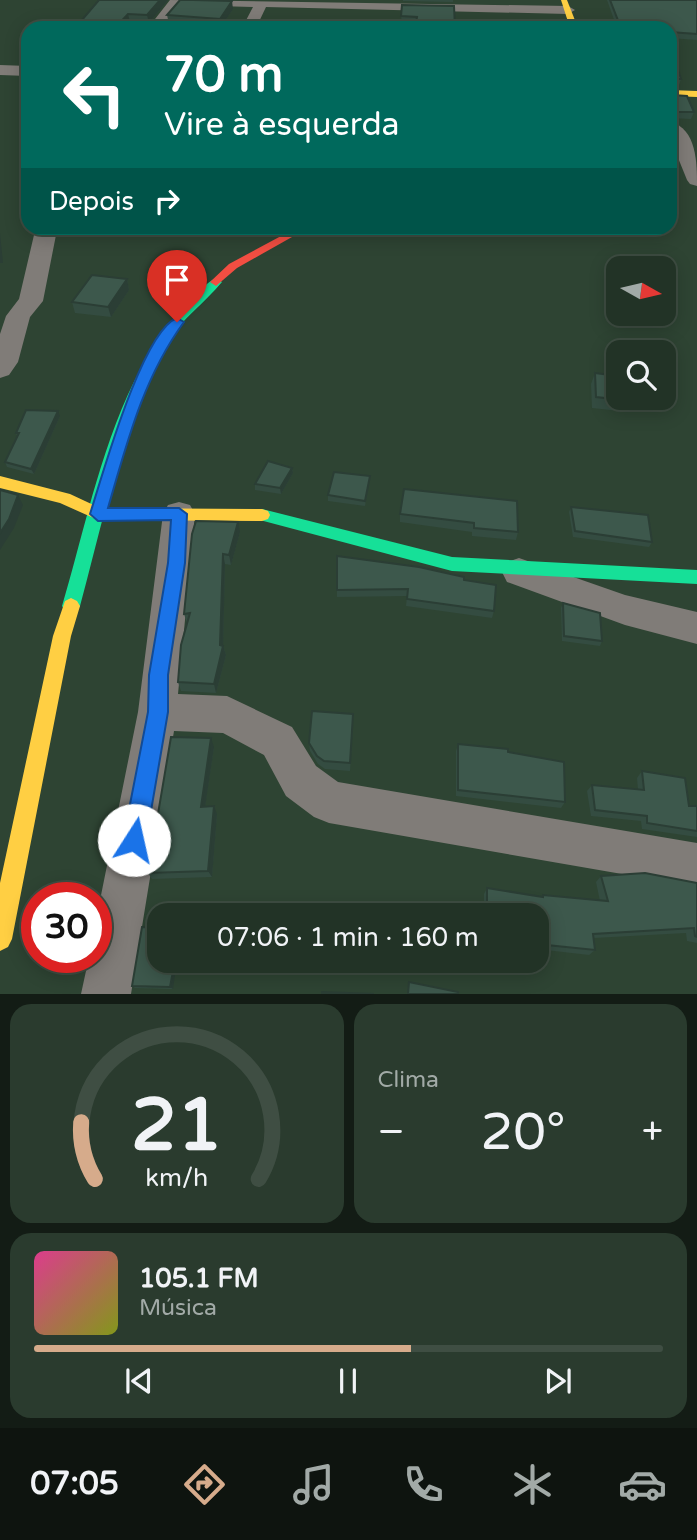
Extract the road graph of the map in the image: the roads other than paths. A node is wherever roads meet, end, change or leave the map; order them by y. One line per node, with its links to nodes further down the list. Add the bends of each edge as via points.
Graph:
1 (176, 0): 2 (street); 5 (street)
2 (262, 2): 3 (street); 6 (street)
3 (409, 3): 4 (street)
4 (566, 5)
5 (160, 21)
6 (252, 21)
7 (0, 70): 8 (street)
8 (21, 71)
9 (677, 93): 10 (street)
10 (697, 94)
11 (677, 132): 12 (street)
12 (697, 180)
13 (45, 235): 15 (street, via 31,301 18,316)
14 (290, 235): 17 (street, via 233,266 192,304 163,340 132,401)
15 (0, 369)
16 (0, 482): 17 (street, via 64,498)
17 (98, 514): 18 (street); 24 (street, via 62,636)
18 (179, 514): 19 (street, via 258,514 452,564); 22 (street)
19 (498, 565): 20 (street); 21 (street, via 625,610)
20 (697, 577)
21 (697, 628)
22 (158, 712): 23 (street, via 227,715 278,741 301,781 329,802); 25 (street)
23 (697, 865)
24 (0, 939)
25 (106, 994)

